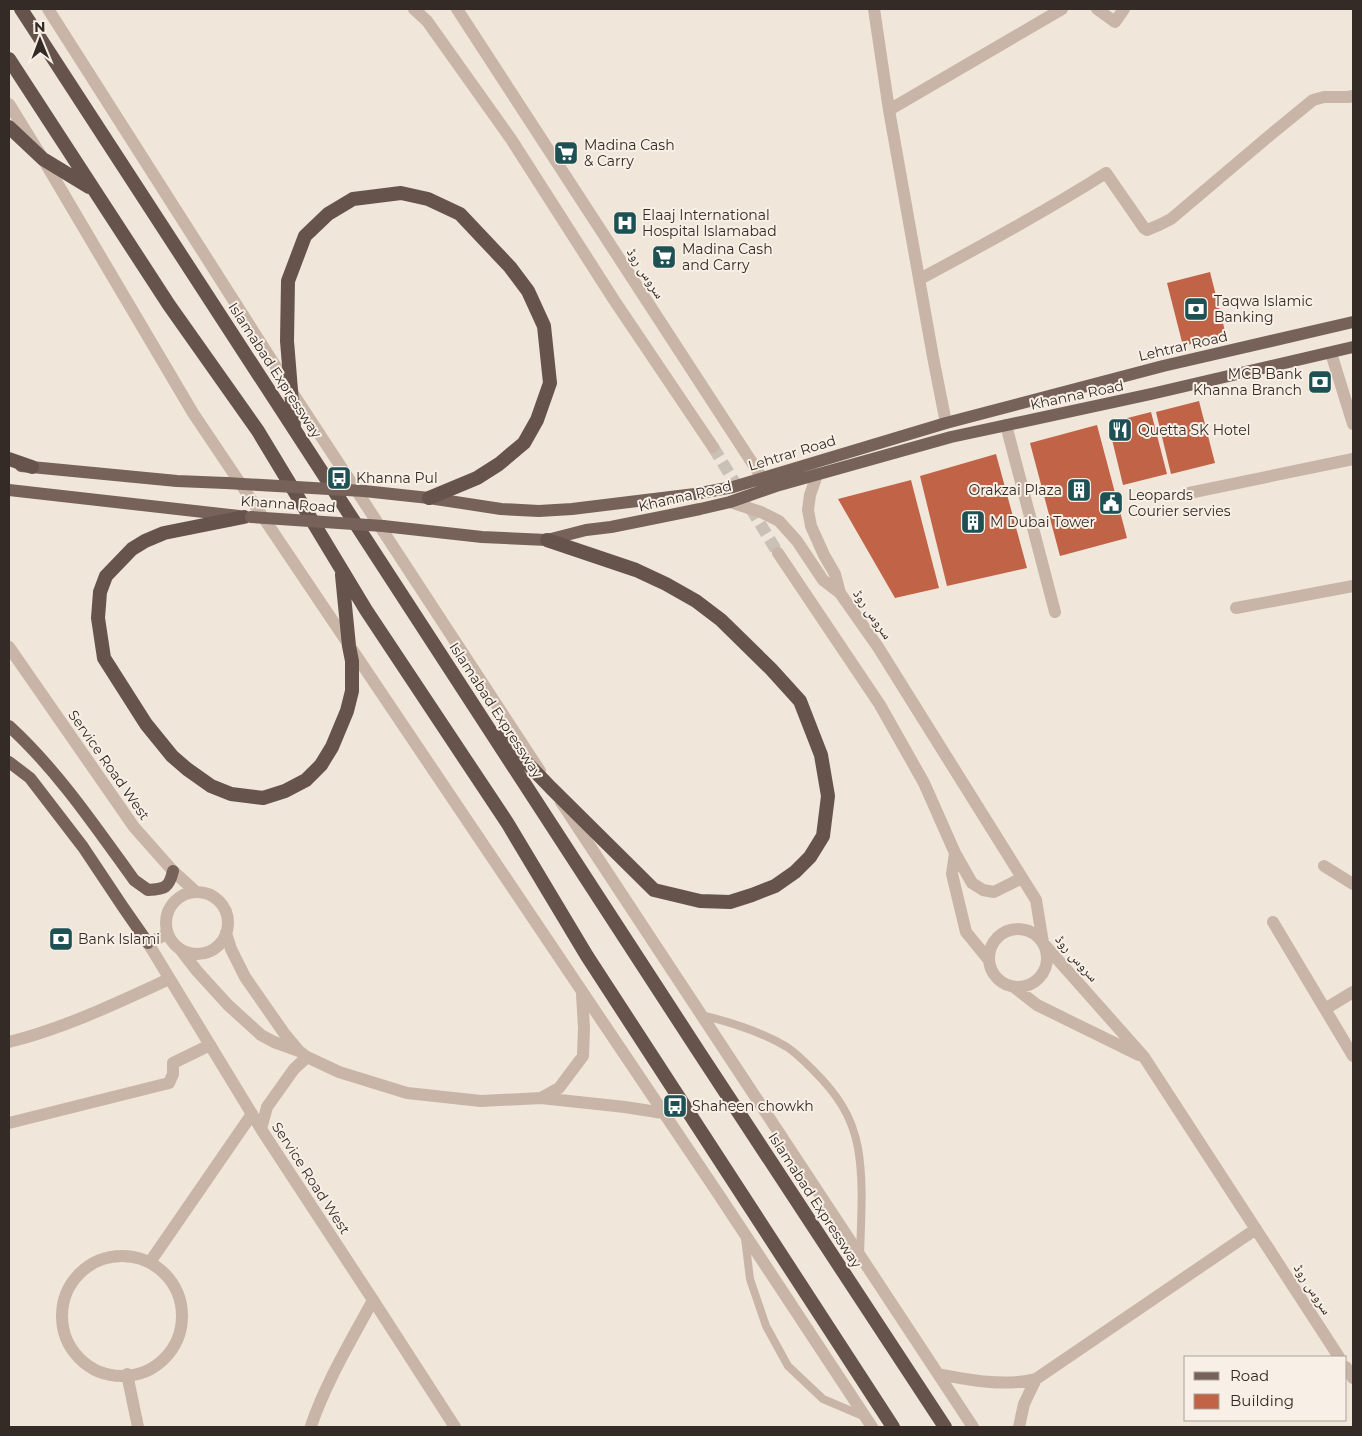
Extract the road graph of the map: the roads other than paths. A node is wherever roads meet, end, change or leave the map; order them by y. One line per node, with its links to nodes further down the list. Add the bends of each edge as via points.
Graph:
1 (21, 9): 24 (highway, Islamabad Expressway)
2 (48, 9): 20 (street)
3 (414, 9): 25 (street, via 427,21 511,138)
4 (457, 9): 31 (street, سروس روڈ)
5 (874, 9): 12 (street)
6 (1062, 9): 12 (street)
7 (1097, 9): 8 (street, via 1115,22)
8 (1124, 9)
9 (9, 59): 15 (highway)
10 (1353, 96): 16 (street, via 1313,100 1172,219 1159,225 1147,230 1144,228 1106,172 1016,227)
11 (9, 104): 14 (street)
12 (889, 110): 16 (street)
13 (9, 127): 14 (highway)
14 (43, 158): 15 (highway); 45 (street, via 193,413)
15 (92, 188): 40 (highway, via 258,431)
16 (920, 279): 21 (street)
17 (1353, 322): 21 (main road, Lehtrar Road, via 1163,366)
18 (1353, 347): 19 (main road, Khanna Road)
19 (1331, 352): 22 (street); 23 (main road, Khanna Road)
20 (292, 392): 24 (highway); 35 (highway, via 287,341 288,281 304,236 328,214 353,199 401,193 428,199 460,214 528,291 544,326 550,383 537,420 524,443 477,478); 50 (street)
21 (946, 422): 31 (main road, Lehtrar Road)
22 (1353, 424)
23 (1006, 425): 30 (main road, Khanna Road); 44 (street)
24 (294, 429): 47 (highway, Islamabad Expressway)
25 (713, 448)
26 (9, 459): 29 (highway)
27 (1353, 459): 34 (street)
28 (9, 466): 29 (main road, Khanna Road)
29 (32, 467): 32 (main road, Khanna Road)
30 (817, 475): 36 (main road, Khanna Road); 42 (street, سروس روڈ, via 808,510)
31 (762, 478): 35 (main road, Lehtrar Road, via 695,494 539,511)
32 (226, 483): 35 (main road, Lehtrar Road, bridge, via 364,490)
33 (9, 490): 37 (main road, Khanna Road)
34 (1189, 493)
35 (429, 498)
36 (730, 502): 38 (main road, Khanna Road); 42 (street, via 779,521 823,580)
37 (248, 517): 38 (main road, Khanna Road, bridge); 45 (highway, via 164,533 145,540 106,576 100,592 98,618 104,658 146,724 172,756 212,786 231,794 263,798 285,791 306,780 332,747 352,691)
38 (548, 540): 50 (highway, via 636,570 696,601 721,620 800,701 821,755 828,796 823,836 810,857 775,886 730,902 700,901 654,890)
39 (778, 553): 51 (street, via 880,705 924,783)
40 (341, 569): 45 (highway); 93 (highway, via 508,824 602,981)
41 (1353, 586): 43 (street)
42 (840, 593): 54 (street, سروس روڈ, via 878,647)
43 (1236, 608)
44 (1055, 612)
45 (349, 646): 66 (street)
46 (9, 647): 53 (street, Service Road West, via 134,827)
47 (477, 711): 50 (highway); 94 (highway, Islamabad Expressway)
48 (9, 726): 53 (main road, via 71,793 134,880 148,890 158,890 166,887)
49 (9, 762): 61 (main road, via 30,778 83,847)
50 (551, 788): 69 (street)
51 (955, 853): 54 (street, via 972,882 983,890 994,892); 63 (street, via 952,874 966,932)
52 (1324, 866): 55 (street)
53 (174, 871): 56 (street, Service Road West)
54 (1022, 878): 60 (street, سروس روڈ, via 1036,900)
55 (1353, 884)
56 (196, 892): 58 (street, via 206,893 222,904 228,923); 59 (street, via 177,898 171,906 167,914)
57 (1273, 922): 68 (street)
58 (226, 933): 62 (street, via 222,941 207,952 197,954); 72 (street, via 230,950 245,977 284,1033)
59 (167, 934): 61 (street); 62 (street)
60 (1043, 942): 63 (street, via 1028,931 1009,930 998,937); 65 (street, via 1047,955 1045,968 1038,979 1027,986); 74 (street, سروس روڈ)
61 (148, 943): 64 (street, Service Road West)
62 (180, 948): 72 (street, via 228,1005 261,1035)
63 (988, 959): 65 (street, via 992,972 1001,982)
64 (169, 979): 70 (street, via 92,1014); 71 (street, Service Road West)
65 (1014, 987): 74 (street, via 1037,1005)
66 (582, 992): 75 (street, via 583,1056 559,1088); 76 (street)
67 (1353, 992): 68 (street)
68 (1325, 1009): 73 (street)
69 (701, 1015): 82 (street); 82 (lane, via 730,1022 788,1048 836,1094 848,1116 858,1147)
70 (9, 1042)
71 (210, 1045): 77 (street, Service Road West); 78 (street, via 173,1063 169,1083)
72 (303, 1054): 75 (street, via 338,1072 407,1093 482,1101); 79 (street, via 268,1107)
73 (1353, 1056)
74 (1144, 1057): 80 (street, سروس روڈ)
75 (541, 1098): 76 (street)
76 (663, 1113): 81 (street)
77 (252, 1114): 79 (street, Service Road West); 83 (street)
78 (9, 1123)
79 (261, 1129): 84 (street, Service Road West)
80 (1256, 1229): 85 (street, سروس روڈ); 88 (street)
81 (744, 1233): 89 (street); 89 (lane, via 750,1279 766,1326 788,1366 823,1399)
82 (860, 1256): 87 (street)
83 (150, 1262): 86 (street, via 169,1277 180,1298 183,1321 176,1344 161,1362 140,1373); 86 (street, via 128,1256 104,1258 83,1270 68,1288 62,1311 64,1334 76,1355 94,1370 117,1376)
84 (373, 1300): 91 (street, via 337,1367); 92 (street, Service Road West)
85 (1339, 1356)
86 (127, 1374): 90 (street)
87 (938, 1374): 88 (street, via 987,1382); 95 (street)
88 (1036, 1379): 96 (street, via 1024,1404)
89 (868, 1422)
90 (138, 1427)
91 (311, 1427)
92 (455, 1427)
93 (893, 1427)
94 (945, 1427)
95 (972, 1427)
96 (1019, 1427)

